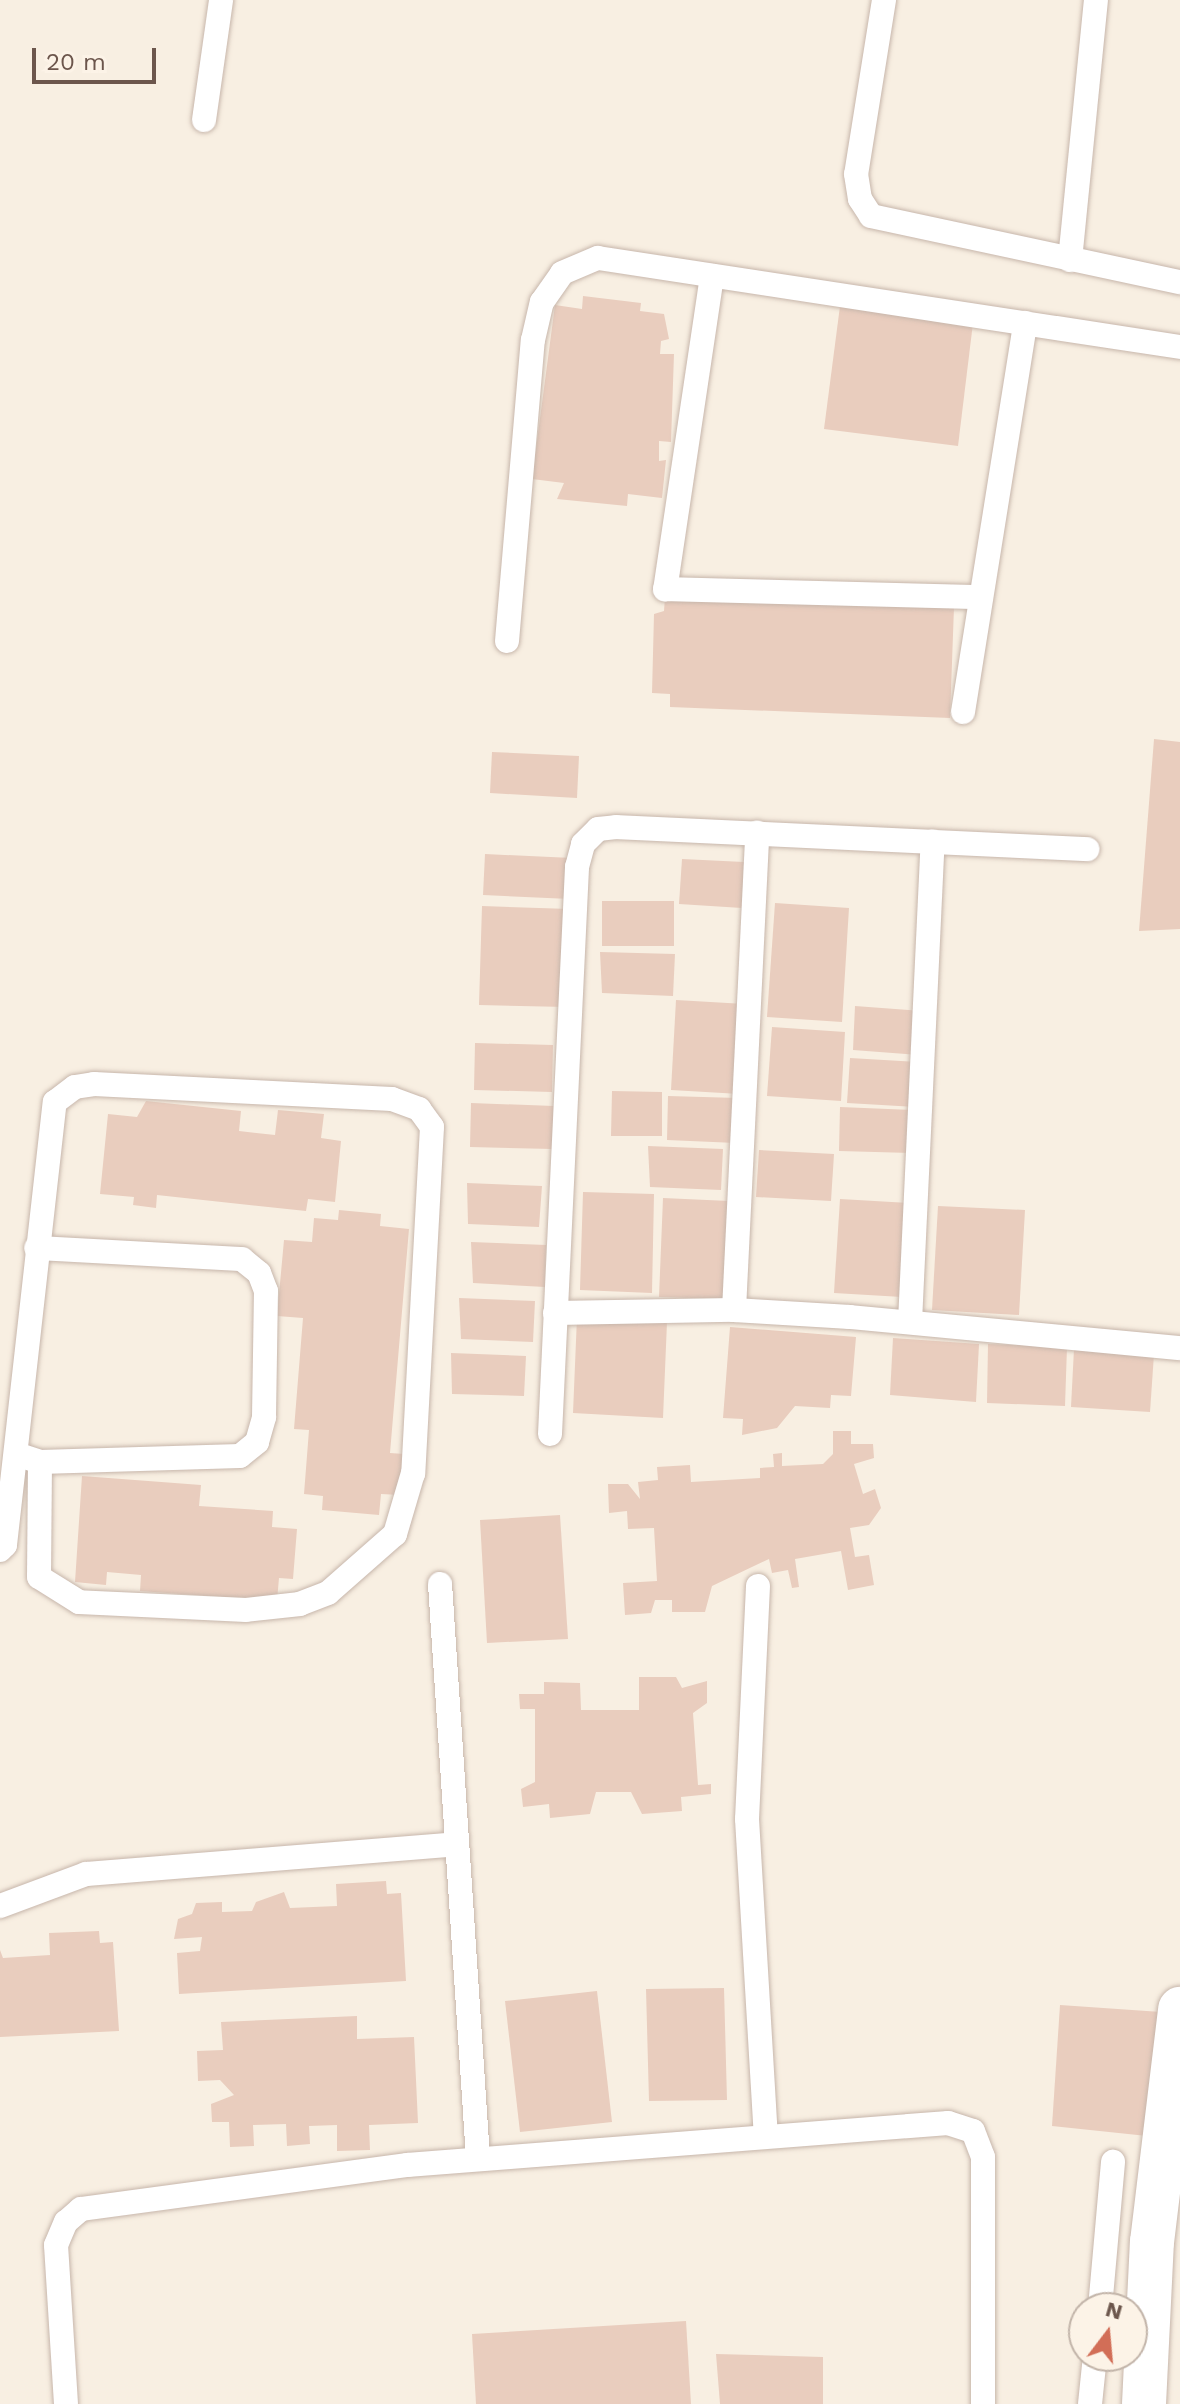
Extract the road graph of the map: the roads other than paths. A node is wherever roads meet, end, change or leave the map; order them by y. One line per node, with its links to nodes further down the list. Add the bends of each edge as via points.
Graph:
1 (221, 0): 4 (lane)
2 (884, 0): 5 (lane, via 856,174 860,199 871,216)
3 (1096, 0): 5 (lane)
4 (204, 120)
5 (1070, 260): 7 (lane)
6 (712, 276): 8 (lane); 10 (lane, via 665,589); 11 (lane, via 598,258 562,273 542,302 533,340)
7 (1180, 282)
8 (1025, 323): 9 (lane); 10 (lane)
9 (1180, 347)
10 (981, 597): 12 (lane)
11 (507, 641)
12 (963, 712)
13 (757, 833): 14 (lane); 17 (lane); 18 (lane, via 616,827 598,829 583,844 577,867)
14 (933, 842): 15 (lane); 19 (lane)
15 (1087, 849)
16 (36, 1248): 22 (lane); 23 (lane, via 242,1259 259,1273 266,1291 264,1417 257,1442 240,1456); 23 (lane, via 55,1102 75,1087 392,1099 419,1109 432,1127 408,1503 395,1534 328,1593 300,1604 246,1610 79,1602 39,1577)
17 (734, 1310): 18 (lane); 19 (lane)
18 (555, 1313): 21 (lane)
19 (910, 1322): 20 (lane)
20 (1180, 1348)
21 (550, 1434)
22 (14, 1453): 23 (lane); 24 (lane, via 5,1545)
23 (40, 1462)
24 (0, 1550)
25 (440, 1584): 27 (lane)
26 (758, 1586): 30 (lane, via 747,1819)
27 (457, 1844): 28 (lane, via 86,1874); 31 (lane)
28 (0, 1906)
29 (1180, 2009): 38 (street, via 1152,2242)
30 (766, 2135): 31 (lane); 36 (lane, via 948,2123 973,2131 983,2157)
31 (478, 2158): 35 (lane, via 81,2209 66,2222 56,2245)
32 (1113, 2162): 33 (lane)
33 (1101, 2292)
34 (1093, 2372): 37 (lane)
35 (66, 2404)
36 (983, 2404)
37 (1090, 2404)
38 (1144, 2404)

